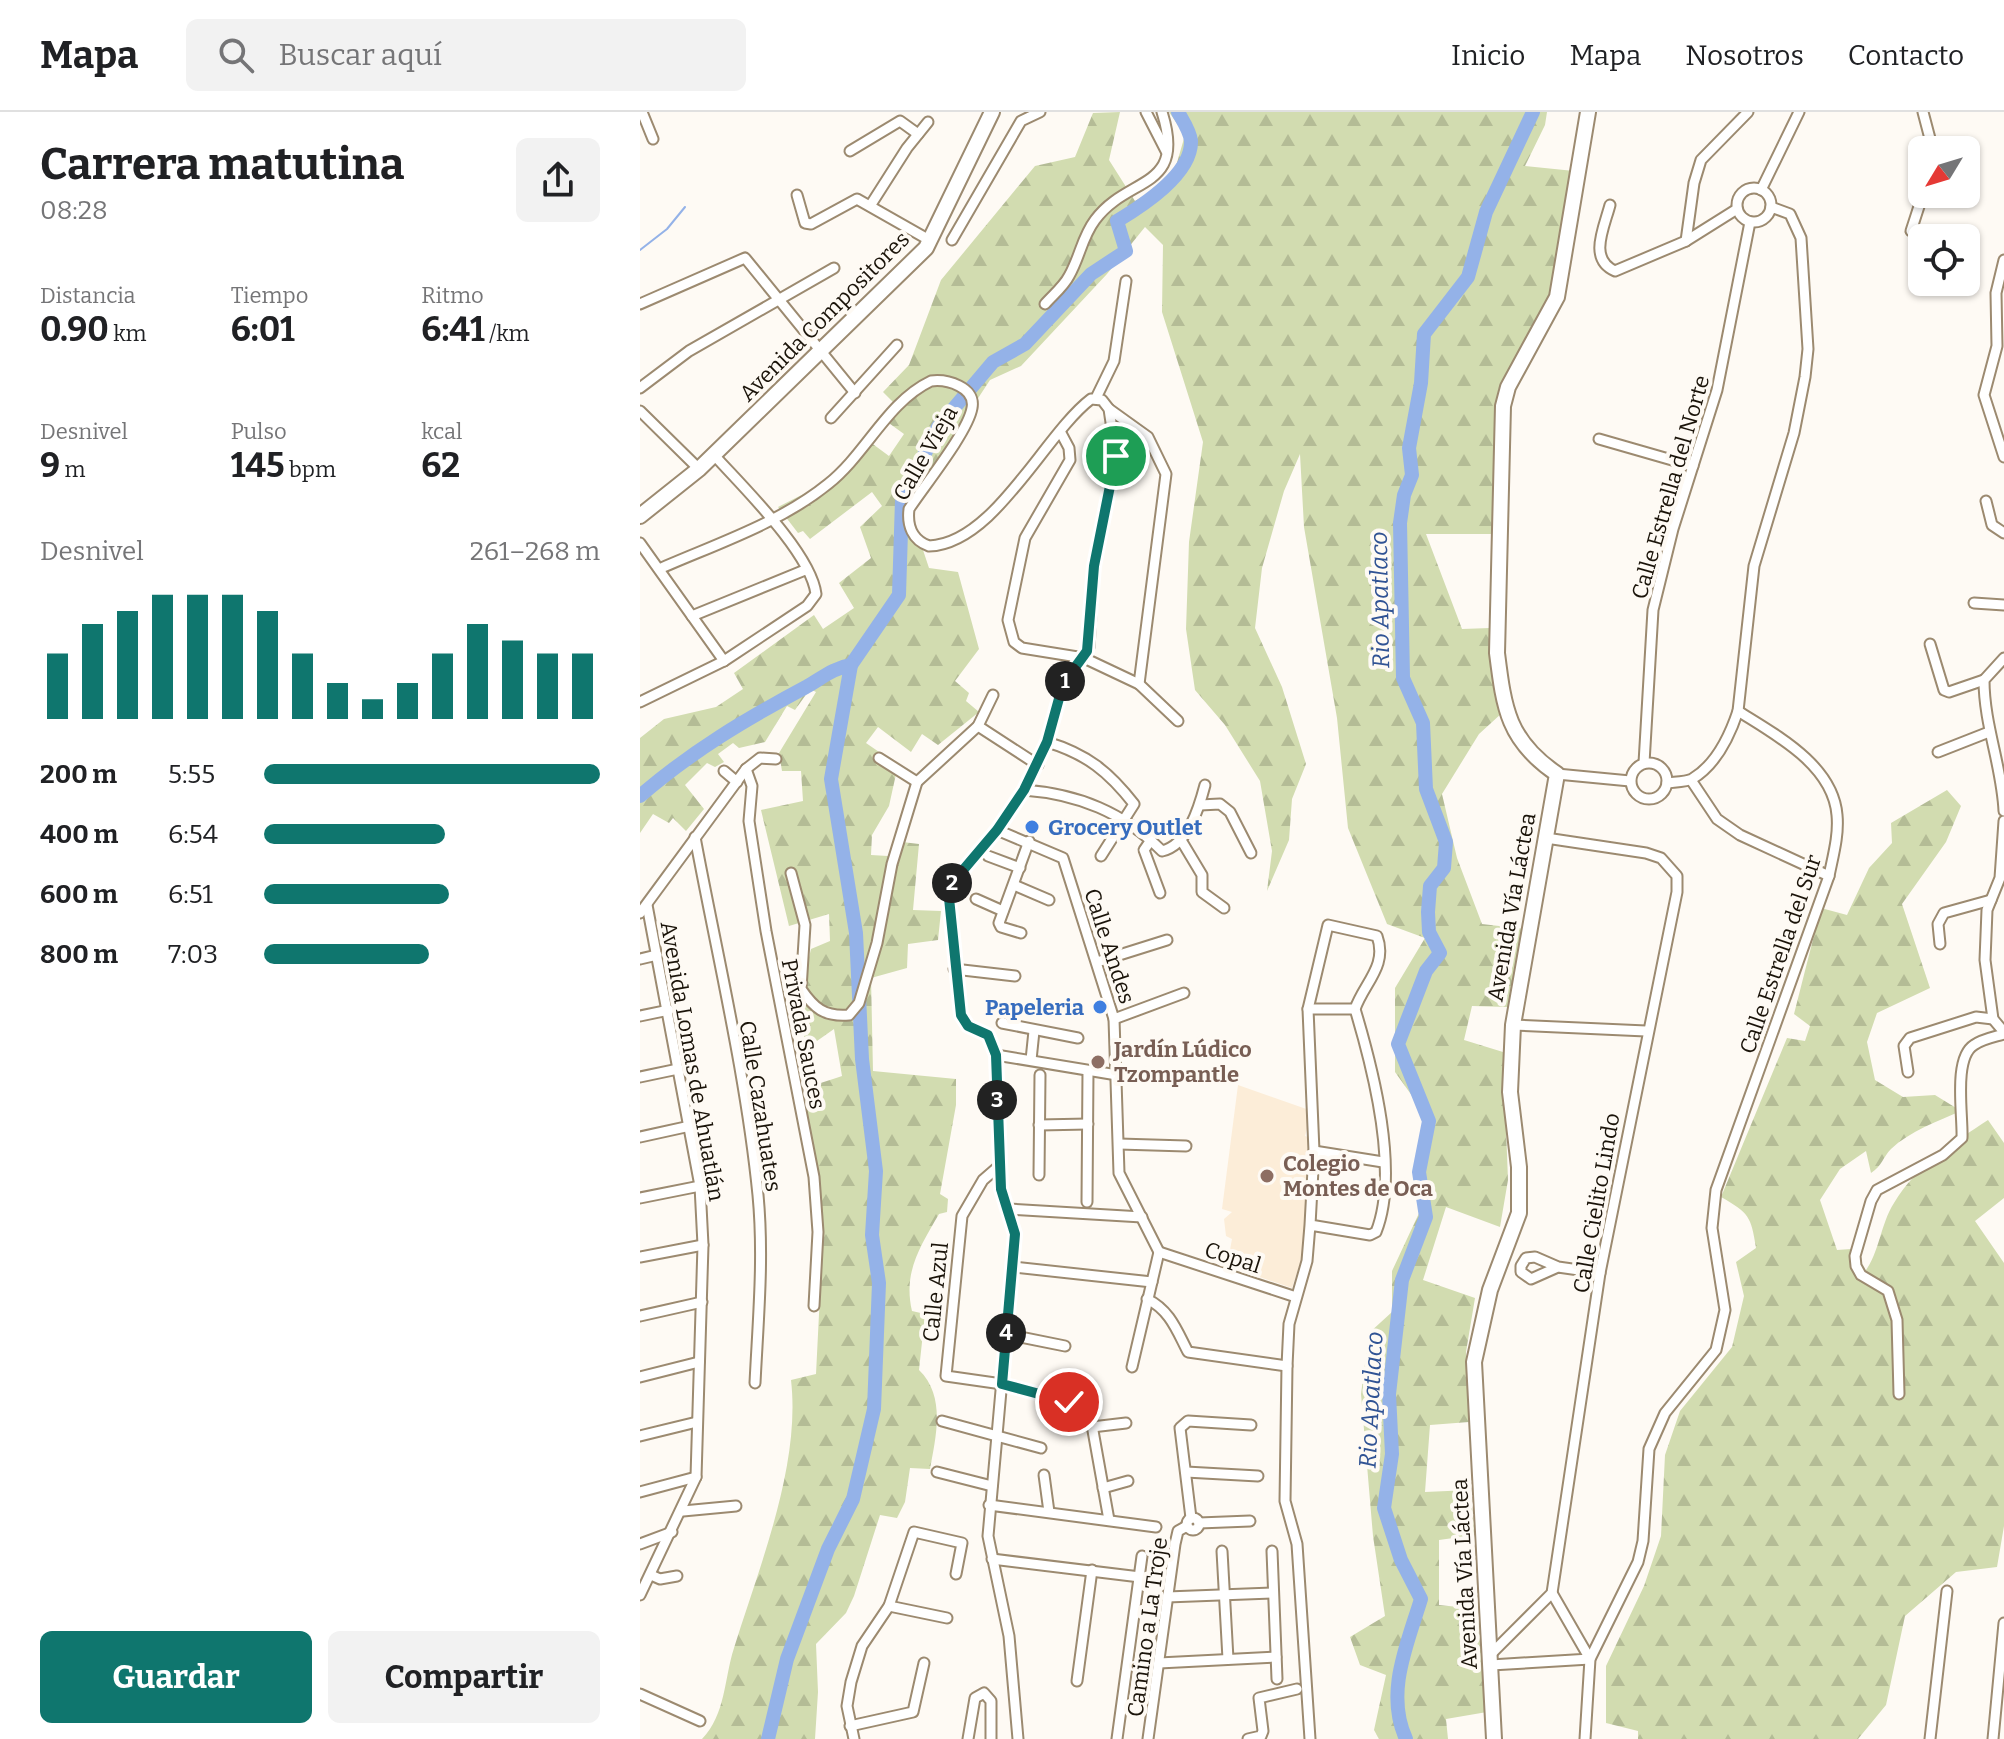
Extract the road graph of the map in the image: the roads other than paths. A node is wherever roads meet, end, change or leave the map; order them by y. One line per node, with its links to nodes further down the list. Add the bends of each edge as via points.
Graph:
1 (642, 112): 14 (street)
2 (992, 112): 26 (street, Avenida Compositores)
3 (1040, 112): 24 (street, via 1021,121)
4 (1146, 112): 16 (street)
5 (1162, 112): 16 (street)
6 (1588, 112): 77 (street, via 1557,297 1503,406 1497,653 1501,689 1520,742)
7 (1748, 112): 25 (street, via 1701,160)
8 (1799, 112): 17 (street)
9 (1923, 112): 13 (street)
10 (902, 117): 12 (street); 15 (street)
11 (928, 122): 12 (street)
12 (918, 134): 20 (street)
13 (1929, 136)
14 (653, 139)
15 (850, 151)
16 (1168, 154): 32 (street, via 1155,176 1098,216 1069,276)
17 (1761, 190): 21 (street); 22 (street, via 1741,194)
18 (797, 195): 20 (street, via 803,219 811,224 857,199)
19 (1610, 205): 25 (street, via 1599,257 1604,266 1626,269)
20 (870, 206): 26 (street)
21 (1771, 207): 23 (street, via 1761,221); 65 (street, via 1790,214 1798,224 1808,349 1794,433 1754,566)
22 (1737, 209): 23 (street); 25 (street)
23 (1750, 222): 45 (street, Calle Estrella del Norte, via 1717,390)
24 (952, 240)
25 (1686, 241)
26 (928, 244): 34 (street, Avenida Compositores)
27 (2004, 260): 44 (street, via 1996,293 1997,346 1984,395)
28 (834, 268): 30 (street)
29 (1126, 281): 37 (street, via 1114,361)
30 (777, 302): 31 (street, via 745,258); 34 (street); 35 (street, via 689,351)
31 (640, 304)
32 (1045, 304)
33 (897, 345): 36 (street)
34 (819, 352): 36 (street); 43 (street, Avenida Compositores)
35 (640, 388)
36 (855, 393): 40 (street)
37 (1096, 398): 38 (street); 41 (street, Calle Vieja, via 1081,407)
38 (1109, 409): 58 (street, via 1116,456 1094,566); 62 (street, via 1148,437 1166,474)
39 (640, 411): 46 (street)
40 (831, 418)
41 (1061, 433): 49 (street, Calle Vieja, via 990,514 941,544 924,544 911,530 909,509 972,409 971,396 937,380 919,387 840,474); 58 (street, via 1070,460 1025,538 1008,620 1014,642 1022,648)
42 (1599, 439): 45 (street)
43 (714, 455): 46 (street, Avenida Compositores); 49 (street)
44 (2004, 457)
45 (1693, 466): 73 (street, Calle Estrella del Norte, via 1653,610)
46 (699, 469): 48 (street, Avenida Compositores)
47 (1986, 501): 50 (street, via 1992,525)
48 (640, 516)
49 (772, 519): 52 (street, Calle Vieja); 53 (street)
50 (2004, 533)
51 (640, 543): 52 (street)
52 (659, 569): 56 (street)
53 (805, 570): 56 (street); 60 (street, via 815,589 812,601)
54 (1974, 603): 55 (street)
55 (2004, 605)
56 (692, 616): 60 (street)
57 (1930, 644): 61 (street, via 1944,690)
58 (1084, 658): 62 (street); 69 (street, via 1063,684)
59 (2004, 658): 61 (street)
60 (724, 661): 64 (street)
61 (1984, 680): 68 (street)
62 (1139, 684): 66 (street)
63 (993, 695): 67 (street)
64 (640, 702)
65 (1738, 711): 78 (street, via 1718,753); 100 (street, Calle Estrella del Sur, via 1815,767 1828,789 1837,813)
66 (1178, 721)
67 (978, 726): 74 (street); 81 (street)
68 (1989, 732): 70 (street); 86 (street)
69 (1047, 742): 74 (street); 87 (street, via 1090,758 1116,781 1135,806)
70 (1938, 752)
71 (879, 758): 81 (street)
72 (776, 759): 75 (street, via 760,758)
73 (1644, 763): 79 (street); 82 (street, via 1660,767)
74 (1038, 765): 84 (street)
75 (746, 769): 80 (street); 164 (street, Privada Sauces, via 766,931 814,1177)
76 (724, 771): 80 (street)
77 (1557, 774): 79 (street); 91 (street, Avenida Vía Láctea)
78 (1691, 780): 82 (street); 100 (street, via 1717,819)
79 (1630, 781): 82 (street, via 1639,796 1651,799 1662,794)
80 (737, 782): 90 (street)
81 (917, 782): 99 (street, via 857,1007 834,1016 821,1012 801,989 805,925)
82 (1667, 783)
83 (1205, 785): 85 (street)
84 (1024, 790): 87 (street, via 1056,792 1100,806); 89 (street)
85 (1200, 805): 93 (street); 95 (street, via 1220,804 1230,812)
86 (2004, 811)
87 (1125, 821): 92 (street); 97 (street)
88 (2004, 821): 105 (street, via 2000,878)
89 (997, 830): 94 (street, Calle Andes); 115 (street, via 953,882 949,898)
90 (695, 837): 107 (street); 172 (street, Calle Cazahuates, via 758,1197)
91 (1546, 838): 125 (street, Avenida Vía Láctea); 127 (street, Calle Cielito Lindo, via 1646,853 1661,858 1677,876)
92 (1151, 840): 93 (street, via 1162,851); 102 (street, via 1144,850)
93 (1181, 840): 106 (street, via 1202,875 1202,892)
94 (1029, 841): 98 (street); 114 (street, Calle Andes, via 1063,858)
95 (1251, 853)
96 (988, 856): 98 (street)
97 (1101, 856)
98 (1020, 868): 101 (street)
99 (791, 873)
100 (1829, 876): 225 (street, Calle Estrella del Sur, via 1716,1190 1712,1228 1725,1310 1716,1350 1665,1413 1649,1449 1638,1562)
101 (1014, 885): 104 (street); 108 (street)
102 (1160, 893)
103 (976, 899): 108 (street)
104 (1049, 900)
105 (1991, 900): 111 (street, via 1944,913 1938,924); 123 (street, via 1985,960)
106 (1224, 908)
107 (643, 909): 112 (street, Avenida Lomas de Ahuatlán)
108 (1003, 911): 109 (street, via 1000,925)
109 (1021, 933)
110 (1167, 940): 114 (street)
111 (1940, 944)
112 (657, 955): 113 (street); 120 (street, Avenida Lomas de Ahuatlán)
113 (640, 959)
114 (1097, 962): 122 (street, Calle Andes)
115 (954, 969): 116 (street); 130 (street, via 962,1019 988,1035)
116 (1015, 976)
117 (1184, 993): 122 (street)
118 (1308, 1009): 119 (street); 119 (street, via 1328,925 1377,936 1381,947 1379,967); 144 (street)
119 (1355, 1009): 145 (street, via 1376,1085)
120 (669, 1010): 121 (street); 132 (street, Avenida Lomas de Ahuatlán)
121 (640, 1016)
122 (1114, 1019): 136 (street, Calle Andes)
123 (1993, 1019): 128 (street); 134 (street, via 1976,1017 1910,1038 1904,1046)
124 (1002, 1023): 126 (street)
125 (1513, 1025): 127 (street); 226 (street, Avenida Vía Láctea, via 1510,1092 1519,1213 1490,1290 1474,1362)
126 (1034, 1031): 129 (street); 131 (street)
127 (1646, 1031): 159 (street, Calle Cielito Lindo)
128 (2004, 1033): 174 (street, via 1967,1051 1960,1076 1962,1138 1943,1155 1877,1190 1855,1256 1861,1275 1888,1291 1897,1320)
129 (1078, 1038)
130 (996, 1055): 131 (street); 146 (street)
131 (1031, 1060): 133 (street)
132 (678, 1069): 137 (street); 140 (street, Avenida Lomas de Ahuatlán)
133 (1088, 1071): 136 (street); 138 (street)
134 (1908, 1072)
135 (1040, 1075): 139 (street)
136 (1117, 1075): 142 (street, Calle Andes)
137 (640, 1077)
138 (1088, 1124): 139 (street); 150 (street)
139 (1039, 1125): 147 (street)
140 (690, 1126): 141 (street); 148 (street, Avenida Lomas de Ahuatlán)
141 (640, 1137)
142 (1119, 1144): 143 (street); 152 (street, Calle Andes, via 1120,1177)
143 (1186, 1146)
144 (1314, 1151): 145 (street); 153 (street)
145 (1383, 1162): 153 (street, via 1376,1232)
146 (998, 1167): 151 (street); 173 (street, Calle Azul, via 983,1180 962,1216 945,1369 951,1378)
147 (1039, 1175)
148 (700, 1186): 149 (street); 154 (street, Avenida Lomas de Ahuatlán)
149 (640, 1198)
150 (1087, 1202)
151 (1008, 1209): 152 (street); 157 (street, via 1015,1234)
152 (1142, 1217): 155 (street, Calle Andes)
153 (1310, 1225): 161 (street)
154 (703, 1245): 156 (street); 163 (street, Avenida Lomas de Ahuatlán)
155 (1159, 1252): 160 (street); 161 (street, Copal)
156 (640, 1257)
157 (1013, 1267): 160 (street); 166 (street)
158 (1558, 1267): 159 (street)
159 (1600, 1273): 215 (street, Calle Cielito Lindo)
160 (1152, 1282): 162 (street)
161 (1296, 1297): 169 (street)
162 (1147, 1299): 169 (street, via 1179,1329 1188,1352); 170 (street)
163 (702, 1302): 165 (street); 168 (street, Avenida Lomas de Ahuatlán)
164 (814, 1306)
165 (640, 1316)
166 (1006, 1334): 167 (street); 173 (street)
167 (1065, 1346)
168 (699, 1362): 171 (street); 178 (street, Avenida Lomas de Ahuatlán)
169 (1287, 1366): 242 (street, via 1285,1501 1297,1544)
170 (1132, 1367)
171 (640, 1377)
172 (755, 1383)
173 (1002, 1384): 175 (street, Calle Azul); 182 (street)
174 (1899, 1394)
175 (1069, 1402)
176 (1090, 1414): 181 (street)
177 (942, 1421): 182 (street)
178 (697, 1422): 183 (street); 189 (street, Avenida Lomas de Ahuatlán)
179 (1126, 1423): 181 (street)
180 (1251, 1425): 186 (street, via 1183,1423 1178,1434)
181 (1092, 1427): 192 (street)
182 (1000, 1435): 184 (street); 191 (street)
183 (640, 1436)
184 (1041, 1448)
185 (937, 1472): 191 (street)
186 (1186, 1472): 188 (street); 200 (street)
187 (1044, 1475): 197 (street)
188 (1258, 1476)
189 (696, 1477): 193 (street); 196 (street, Avenida Lomas de Ahuatlán)
190 (1128, 1481): 192 (street)
191 (992, 1486): 194 (street)
192 (1103, 1488): 198 (street)
193 (640, 1492)
194 (989, 1505): 197 (street); 207 (street)
195 (736, 1506): 196 (street)
196 (683, 1511): 202 (street, Avenida Lomas de Ahuatlán)
197 (1049, 1512): 198 (street)
198 (1109, 1520): 201 (street)
199 (1250, 1521): 200 (street, Camino a La Troje)
200 (1193, 1522): 218 (street, Camino a La Troje, via 1178,1531)
201 (1156, 1527)
202 (672, 1532): 203 (street); 210 (street, Avenida Lomas de Ahuatlán)
203 (640, 1544)
204 (1222, 1551): 217 (street)
205 (1272, 1551): 214 (street)
206 (1142, 1556): 212 (street)
207 (992, 1559): 208 (street); 238 (street, via 1009,1636)
208 (1092, 1570): 212 (street); 230 (street)
209 (956, 1574): 219 (street, via 962,1543 914,1532)
210 (651, 1575): 211 (street); 216 (street, Avenida Lomas de Ahuatlán)
211 (677, 1576)
212 (1140, 1577): 239 (street)
213 (1947, 1591): 245 (street)
214 (1273, 1593): 217 (street); 223 (street)
215 (1552, 1593): 225 (street); 226 (street)
216 (640, 1595)
217 (1225, 1595): 218 (street); 224 (street)
218 (1167, 1597): 228 (street, Camino a La Troje)
219 (889, 1606): 220 (street); 234 (street, via 862,1646 854,1670 848,1694)
220 (947, 1618)
221 (2004, 1623): 222 (street)
222 (2003, 1639): 246 (street)
223 (1276, 1657): 224 (street); 229 (street)
224 (1228, 1659): 228 (street)
225 (1590, 1659): 226 (street); 244 (street, Calle Estrella del Sur)
226 (1491, 1660): 243 (street, Avenida Vía Láctea)
227 (924, 1663): 234 (street, via 913,1712)
228 (1159, 1663): 240 (street, Camino a La Troje)
229 (1277, 1679)
230 (1077, 1681)
231 (1297, 1689): 241 (street, via 1259,1698 1263,1731)
232 (640, 1694): 233 (street)
233 (700, 1721)
234 (850, 1726): 235 (street)
235 (854, 1739)
236 (968, 1739): 237 (street, via 975,1698 984,1693 991,1701)
237 (991, 1739)
238 (1018, 1739)
239 (1117, 1739)
240 (1148, 1739)
241 (1248, 1739)
242 (1310, 1739)
243 (1494, 1739)
244 (1585, 1739)
245 (1930, 1739)
246 (1993, 1739)

